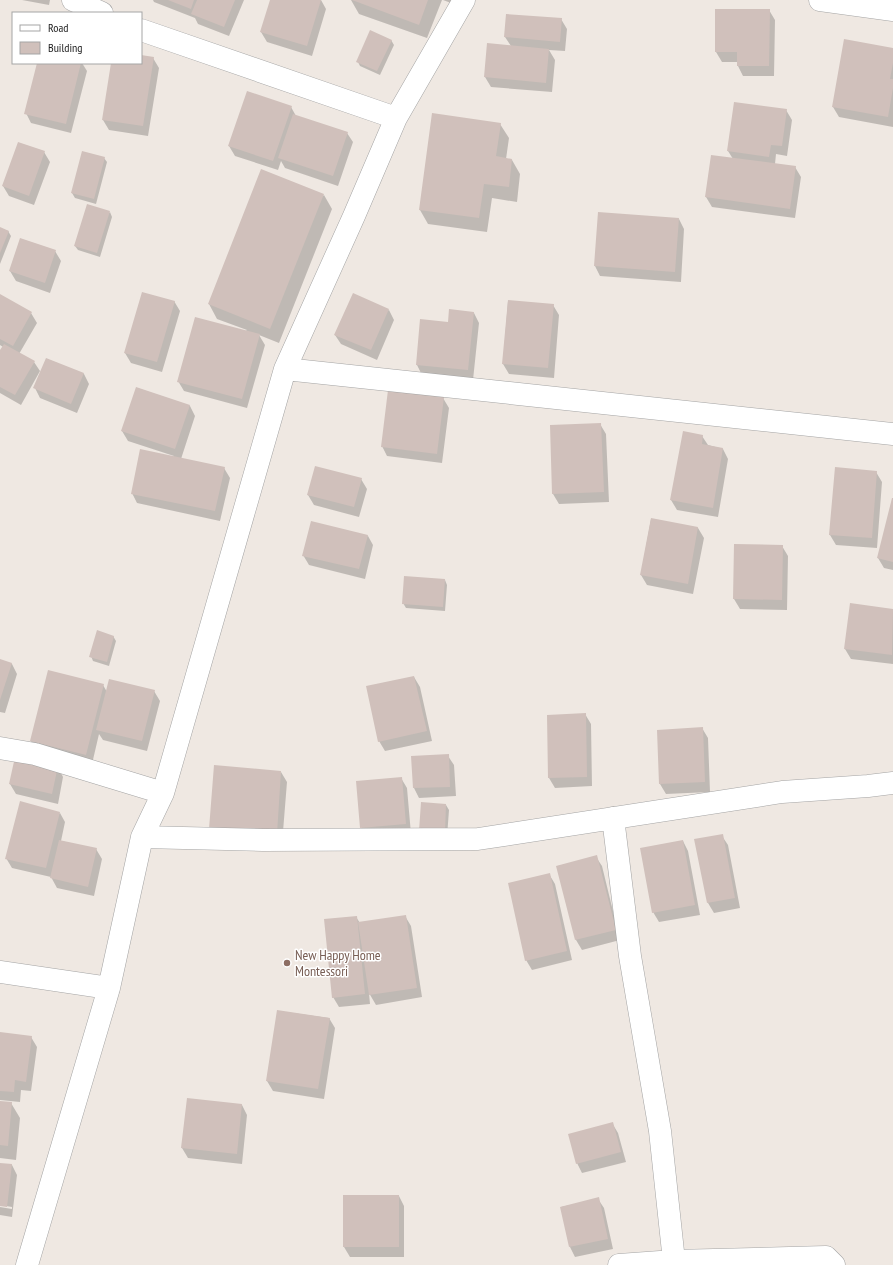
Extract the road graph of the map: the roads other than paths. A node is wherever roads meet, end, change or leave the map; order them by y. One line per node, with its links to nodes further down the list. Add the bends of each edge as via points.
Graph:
1 (73, 0): 5 (street)
2 (464, 0): 7 (street)
3 (820, 0): 4 (street)
4 (893, 10)
5 (100, 12)
6 (142, 30): 7 (street)
7 (396, 118): 8 (street)
8 (285, 369): 9 (street); 12 (street)
9 (893, 434)
10 (0, 748): 12 (street, via 35,754)
11 (893, 783): 13 (street, via 782,792)
12 (163, 793): 14 (street)
13 (613, 818): 14 (street, via 478,839 263,840); 17 (street, via 630,956 660,1131)
14 (142, 837): 16 (street)
15 (0, 972): 16 (street)
16 (109, 988): 18 (street)
17 (674, 1263): 19 (street); 20 (street, via 826,1257)
18 (27, 1265)
19 (619, 1265)
20 (834, 1265)

